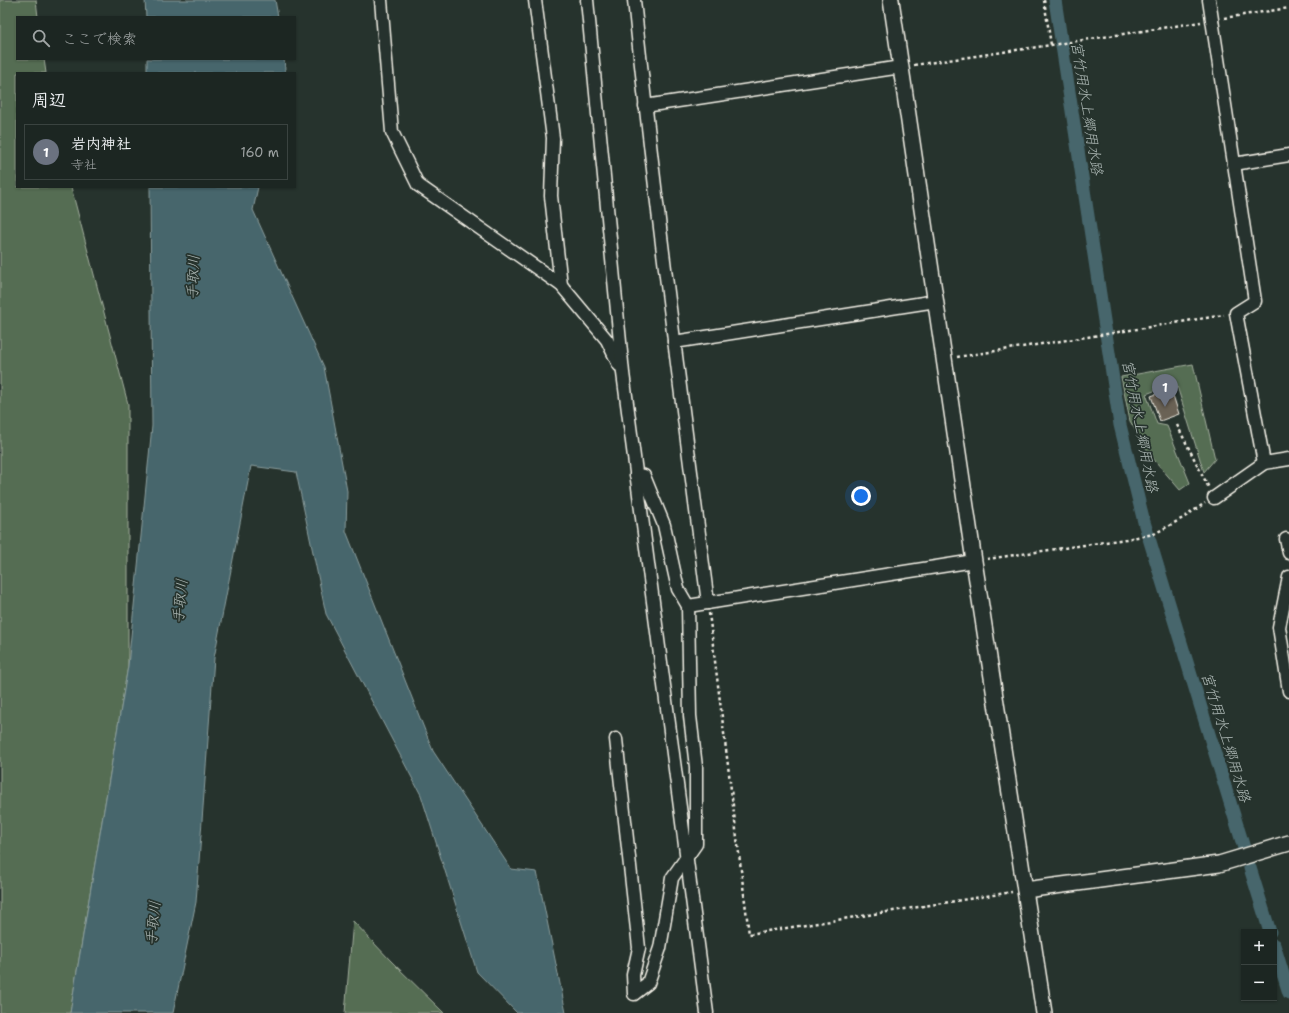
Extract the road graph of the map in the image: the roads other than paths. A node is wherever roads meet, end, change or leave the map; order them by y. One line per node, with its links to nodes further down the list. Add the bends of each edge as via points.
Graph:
1 (381, 0): 11 (street, via 392,132 418,185)
2 (535, 0): 11 (street, via 553,138 551,196)
3 (587, 0): 14 (street)
4 (634, 0): 8 (street)
5 (891, 0): 7 (street)
6 (1209, 0): 10 (street)
7 (901, 66): 8 (street); 12 (street)
8 (645, 106): 13 (street)
9 (1289, 156): 10 (street)
10 (1234, 164): 16 (street, via 1255,301 1236,313)
11 (561, 285): 14 (street, via 607,340)
12 (936, 302): 13 (street); 21 (street)
13 (674, 342): 23 (street)
14 (623, 373): 17 (street)
15 (1289, 459): 16 (street)
16 (1264, 463): 18 (street)
17 (636, 475): 24 (street, via 644,476 664,525 678,589); 28 (street)
18 (1214, 498)
19 (1286, 539): 20 (street)
20 (1289, 554)
21 (974, 561): 23 (street); 29 (street)
22 (1289, 577): 25 (street, via 1279,627)
23 (708, 603): 24 (street)
24 (688, 606): 28 (street, via 690,716 696,767 696,844)
25 (1289, 691)
26 (616, 739): 28 (street, via 639,948 632,975 634,994 648,983 660,948 672,878)
27 (1289, 843): 29 (street, via 1220,864)
28 (686, 858): 30 (street)
29 (1025, 890): 31 (street)
30 (707, 1013)
31 (1044, 1013)

